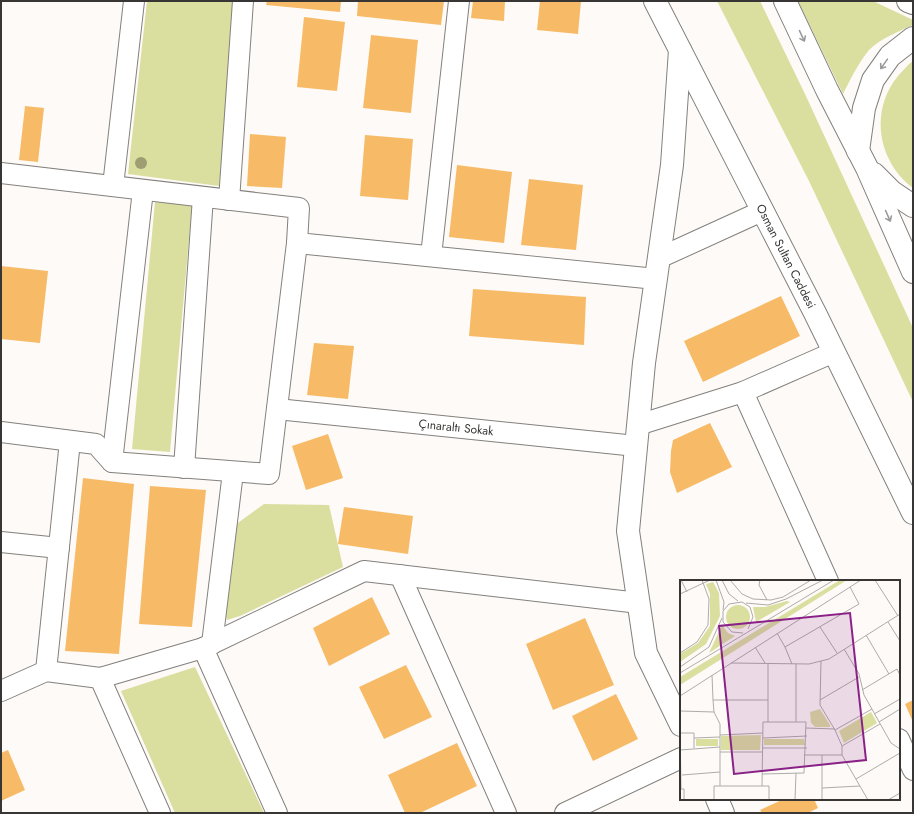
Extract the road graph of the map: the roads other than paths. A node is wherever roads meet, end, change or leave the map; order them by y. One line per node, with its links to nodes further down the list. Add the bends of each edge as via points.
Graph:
1 (134, 1): 12 (street)
2 (243, 1): 15 (street)
3 (459, 1): 19 (street)
4 (655, 1): 9 (street, Osman Sultan Caddesi)
5 (785, 1): 10 (street, one-way to 10)
6 (908, 1): 7 (street)
7 (913, 3)
8 (913, 38): 10 (street, one-way to 10, via 890,56 873,80 864,108)
9 (680, 50): 17 (street, Osman Sultan Caddesi); 20 (street, via 672,166)
10 (863, 159): 16 (street, via 892,192); 21 (street, one-way to 21)
11 (1, 173): 12 (street)
12 (113, 186): 13 (street)
13 (143, 190): 14 (street); 30 (street)
14 (203, 197): 15 (street); 31 (street)
15 (229, 200): 18 (street, via 299,208)
16 (913, 206)
17 (762, 211): 20 (street); 23 (street, Osman Sultan Caddesi)
18 (297, 243): 19 (street); 25 (street)
19 (431, 256): 22 (street)
20 (659, 258): 22 (street)
21 (913, 272)
22 (656, 279): 26 (street)
23 (834, 352): 24 (street); 33 (street, Osman Sultan Caddesi)
24 (743, 392): 26 (street); 37 (street)
25 (277, 409): 29 (street, Çınaraltı Sokak); 32 (street, via 269,474)
26 (638, 425): 29 (street)
27 (1, 432): 28 (street)
28 (70, 441): 30 (street, via 96,444); 35 (street)
29 (636, 446): 38 (street, via 628,531)
30 (112, 462): 31 (street)
31 (184, 468): 32 (street)
32 (234, 472): 39 (street)
33 (913, 513)
34 (1, 542): 35 (street)
35 (59, 548): 40 (street)
36 (400, 575): 38 (street); 39 (street, via 364,571); 50 (street)
37 (828, 580)
38 (639, 603): 43 (street, via 646,653)
39 (208, 646): 41 (street); 49 (street)
40 (46, 671): 41 (street); 42 (street)
41 (100, 678): 48 (street)
42 (1, 692)
43 (678, 711)
44 (900, 741): 46 (street)
45 (680, 758): 51 (street)
46 (913, 770)
47 (716, 800): 52 (street)
48 (160, 813)
49 (277, 813)
50 (506, 813)
51 (565, 813)
52 (723, 813)

